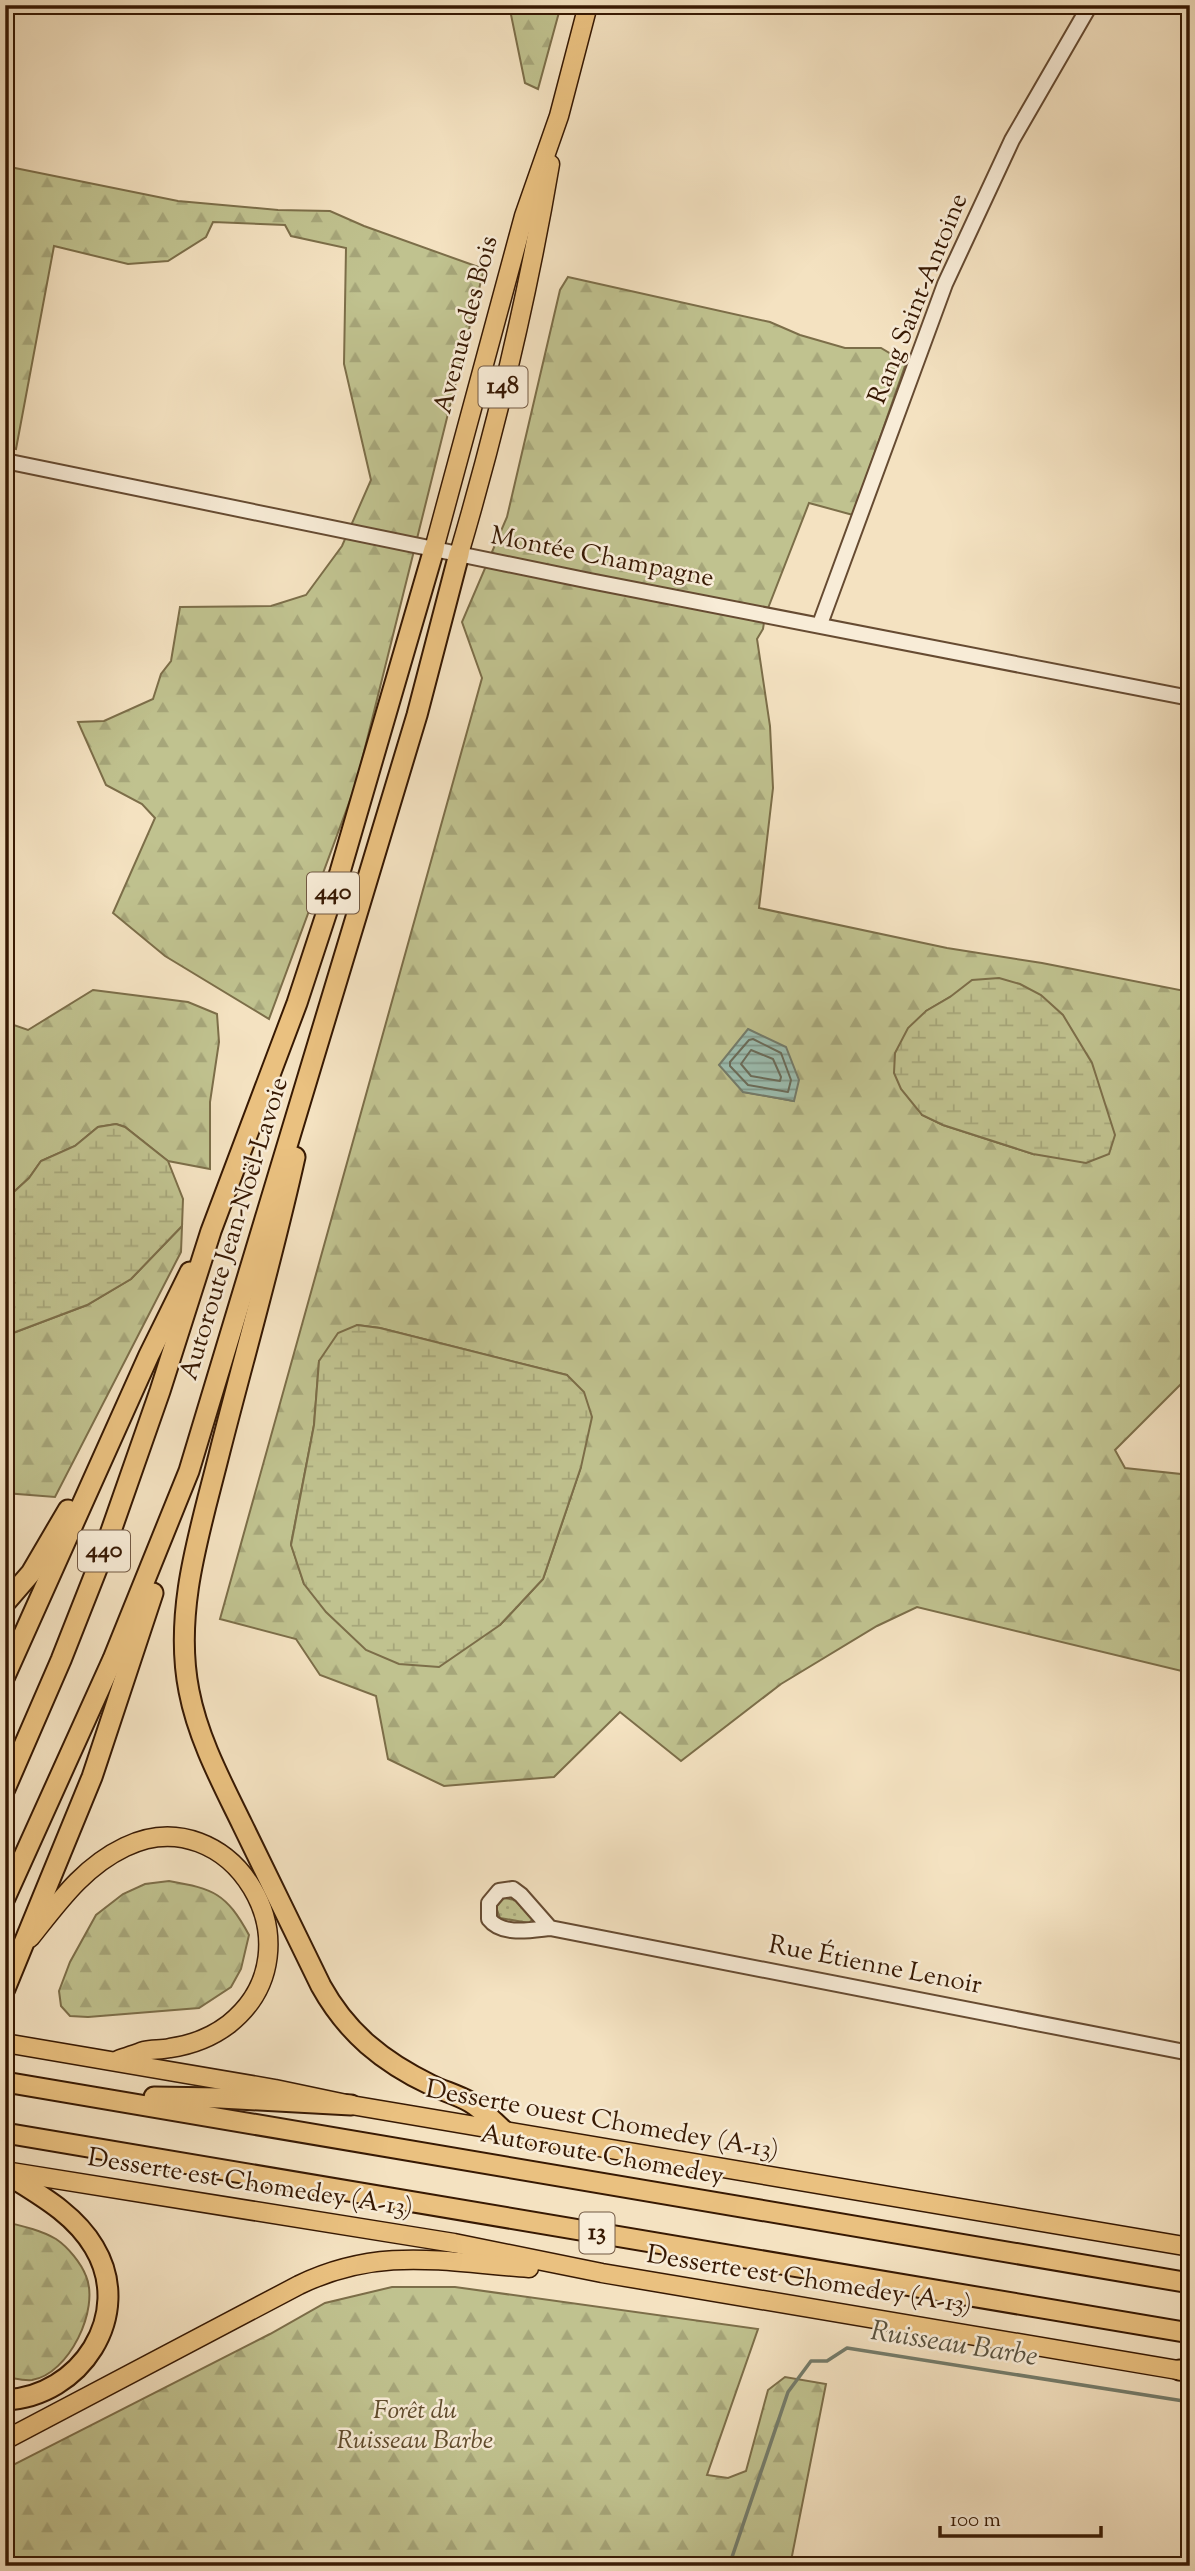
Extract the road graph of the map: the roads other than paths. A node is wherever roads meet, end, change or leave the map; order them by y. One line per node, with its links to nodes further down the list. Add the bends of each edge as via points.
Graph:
1 (588, 5): 3 (main road, Avenue des Bois / 148)
2 (1090, 5): 7 (street, Rang Saint-Antoine, via 1012,141 945,284)
3 (559, 116): 5 (main road, Avenue des Bois / 148, via 524,215); 6 (main road, Avenue des Bois / 148, via 497,410)
4 (5, 461): 5 (street, Montée Champagne)
5 (434, 549): 6 (street, Montée Champagne); 10 (highway, Autoroute Jean-Noël-Lavoie / 440, via 340,872 272,1074)
6 (459, 554): 7 (street, Montée Champagne); 9 (highway, Autoroute Jean-Noël-Lavoie / 440, via 417,715)
7 (820, 624): 8 (street, Montée Champagne)
8 (1190, 698)
9 (326, 1018): 12 (highway, Autoroute Jean-Noël-Lavoie / 440); 26 (highway, via 281,1220 195,1555 185,1619 187,1678 197,1724 214,1764 338,2014 384,2059 471,2102)
10 (211, 1231): 11 (highway); 15 (highway, Autoroute Jean-Noël-Lavoie / 440, via 111,1532)
11 (114, 1434): 13 (highway, via 35,1566); 14 (highway)
12 (189, 1471): 16 (highway, Autoroute Jean-Noël-Lavoie / 440, via 113,1659); 18 (highway, via 92,1777)
13 (5, 1603)
14 (5, 1675)
15 (5, 1789)
16 (5, 1898)
17 (550, 1928): 21 (street, Rue Étienne Lenoir)
18 (25, 1944): 19 (highway); 22 (main road, via 90,1869 136,1842 168,1838 201,1845 223,1856 248,1881 263,1909 269,1941 264,1971 245,2008 203,2039)
19 (5, 1989)
20 (5, 2043): 22 (main road, Desserte ouest Chomedey (A-13))
21 (1190, 2053)
22 (115, 2061): 25 (main road, Desserte ouest Chomedey (A-13))
23 (5, 2081): 24 (highway, Autoroute Chomedey / 13)
24 (94, 2096): 25 (highway); 31 (highway, Autoroute Chomedey / 13)
25 (351, 2105): 26 (main road, Desserte ouest Chomedey (A-13))
26 (503, 2130): 29 (main road, Desserte ouest Chomedey (A-13))
27 (5, 2133): 32 (highway, 13)
28 (5, 2172): 30 (main road, Desserte est Chomedey (A-13), via 454,2243); 34 (highway, via 53,2203 80,2228 101,2260 108,2298 102,2331 75,2372 46,2392)
29 (1190, 2247)
30 (603, 2273): 33 (main road, Desserte est Chomedey (A-13)); 35 (main road, via 414,2259 344,2267 299,2285)
31 (1190, 2283)
32 (1190, 2333)
33 (1186, 2371)
34 (5, 2400)
35 (5, 2440)

